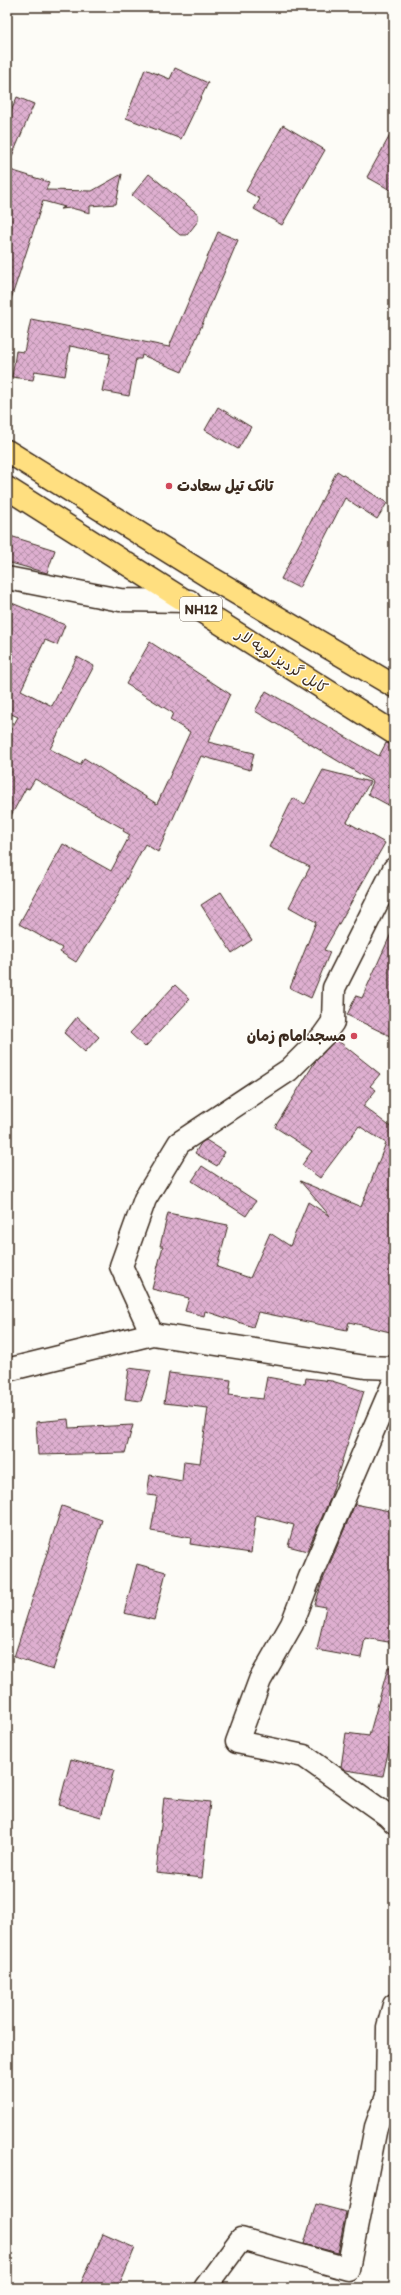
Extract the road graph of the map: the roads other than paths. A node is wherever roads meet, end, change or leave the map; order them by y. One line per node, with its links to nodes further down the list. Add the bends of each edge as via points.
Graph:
1 (7, 451): 5 (highway, NH12, via 211,578)
2 (7, 488): 4 (highway, کابل گردیز لویه لار / NH12)
3 (7, 578): 4 (street, via 120,600)
4 (189, 601): 6 (highway, کابل گردیز لویه لار / NH12)
5 (394, 686)
6 (394, 732)
7 (394, 869): 8 (street, via 334,988 333,1022 323,1036 289,1070 179,1143 145,1199 121,1266)
8 (152, 1334): 9 (street, via 365,1367); 10 (street)
9 (394, 1368)
10 (7, 1370)
11 (394, 1382): 12 (street, via 292,1624 260,1680 237,1742 304,1756)
12 (394, 1822)
13 (394, 2005): 14 (street, via 388,2027 387,2096 376,2127 348,2269 241,2239)
14 (205, 2288)

